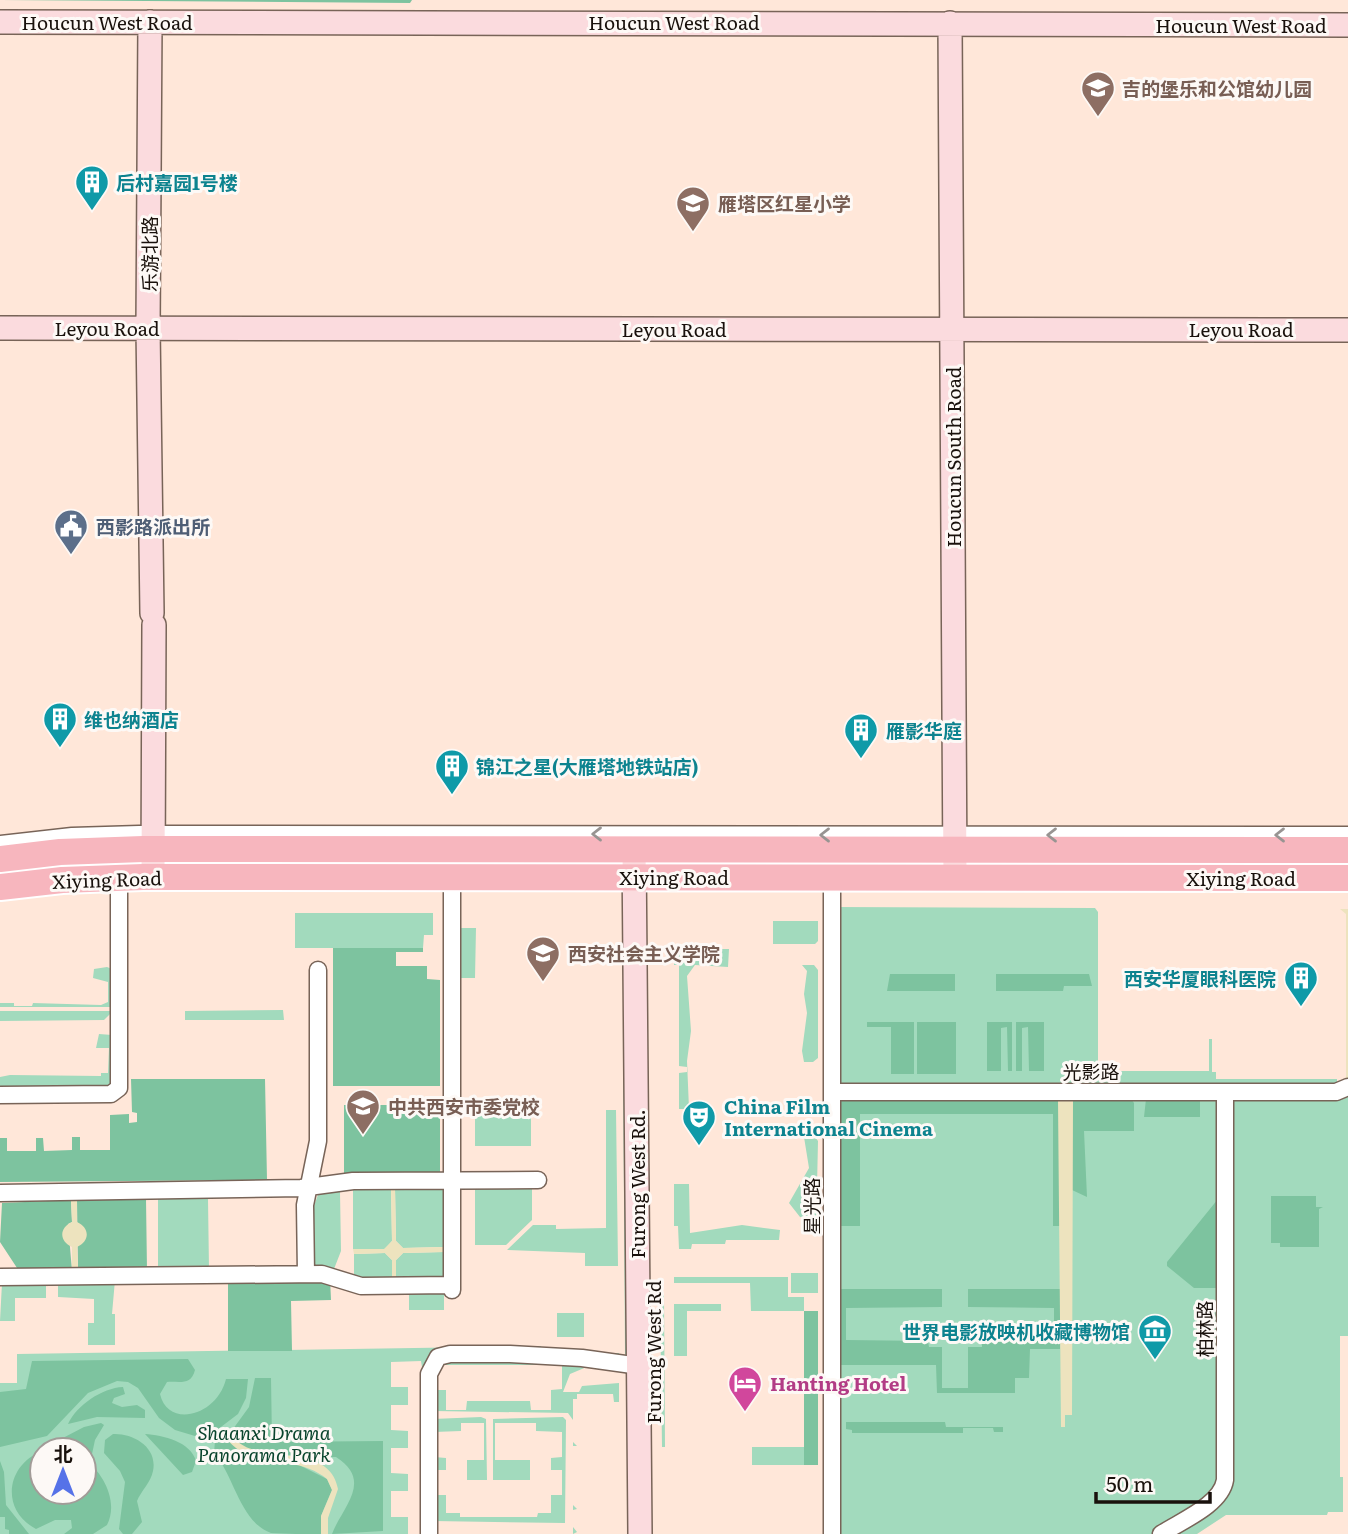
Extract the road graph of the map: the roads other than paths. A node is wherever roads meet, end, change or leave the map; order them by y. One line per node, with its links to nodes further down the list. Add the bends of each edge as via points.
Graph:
1 (466, 11): 3 (street, Houcun West Road); 4 (street, Houcun West Road)
2 (0, 22): 3 (street, Houcun West Road)
3 (150, 22): 7 (street, 乐游北路)
4 (950, 23): 5 (street, Houcun West Road); 8 (street, Houcun South Road)
5 (1348, 26)
6 (0, 328): 7 (street, Leyou Road)
7 (148, 328): 8 (street, Leyou Road); 11 (street, 乐游北路)
8 (953, 328): 9 (street, Leyou Road); 13 (street, Houcun South Road)
9 (1348, 330)
10 (1348, 835): 13 (street, one-way to 13)
11 (153, 842): 12 (main road, Xiying Road, one-way to 11); 14 (street, via 72,836); 16 (main road, Xiying Road); 17 (street, 乐游北路)
12 (642, 842): 13 (main road, Xiying Road, one-way to 12); 20 (street, Furong West Rd)
13 (955, 843): 15 (main road, Xiying Road); 22 (street, Houcun South Road)
14 (0, 844)
15 (1348, 850)
16 (0, 859)
17 (153, 877): 19 (main road, Xiying Road); 23 (main road, Xiying Road)
18 (1348, 878): 22 (main road, Xiying Road)
19 (452, 883): 20 (main road, Xiying Road); 24 (street); 33 (street)
20 (642, 883): 21 (main road, Xiying Road); 38 (street, Furong West Rd)
21 (832, 884): 22 (main road, Xiying Road); 29 (street, 星光路)
22 (955, 884): 25 (street)
23 (0, 887)
24 (119, 890): 26 (street); 31 (street, via 119,1088 111,1094)
25 (1348, 890)
26 (0, 899)
27 (318, 970): 34 (street, via 318,1141)
28 (1348, 1087): 30 (street, 光影路, via 1336,1092)
29 (832, 1092): 30 (street, 光影路); 42 (street, 星光路)
30 (1225, 1092): 43 (street, 柏林路, via 1225,1480 1215,1499)
31 (0, 1095)
32 (538, 1180): 33 (street)
33 (452, 1181): 34 (street, via 353,1181); 36 (street, via 452,1287 361,1286 332,1275)
34 (308, 1188): 35 (street); 36 (street)
35 (0, 1193)
36 (306, 1274): 37 (street)
37 (0, 1277)
38 (646, 1368): 39 (street, via 510,1354 438,1357 429,1374); 40 (street); 41 (street, Furong West Rd)
39 (429, 1534)
40 (640, 1534)
41 (655, 1534)
42 (832, 1534)
43 (1161, 1534)

